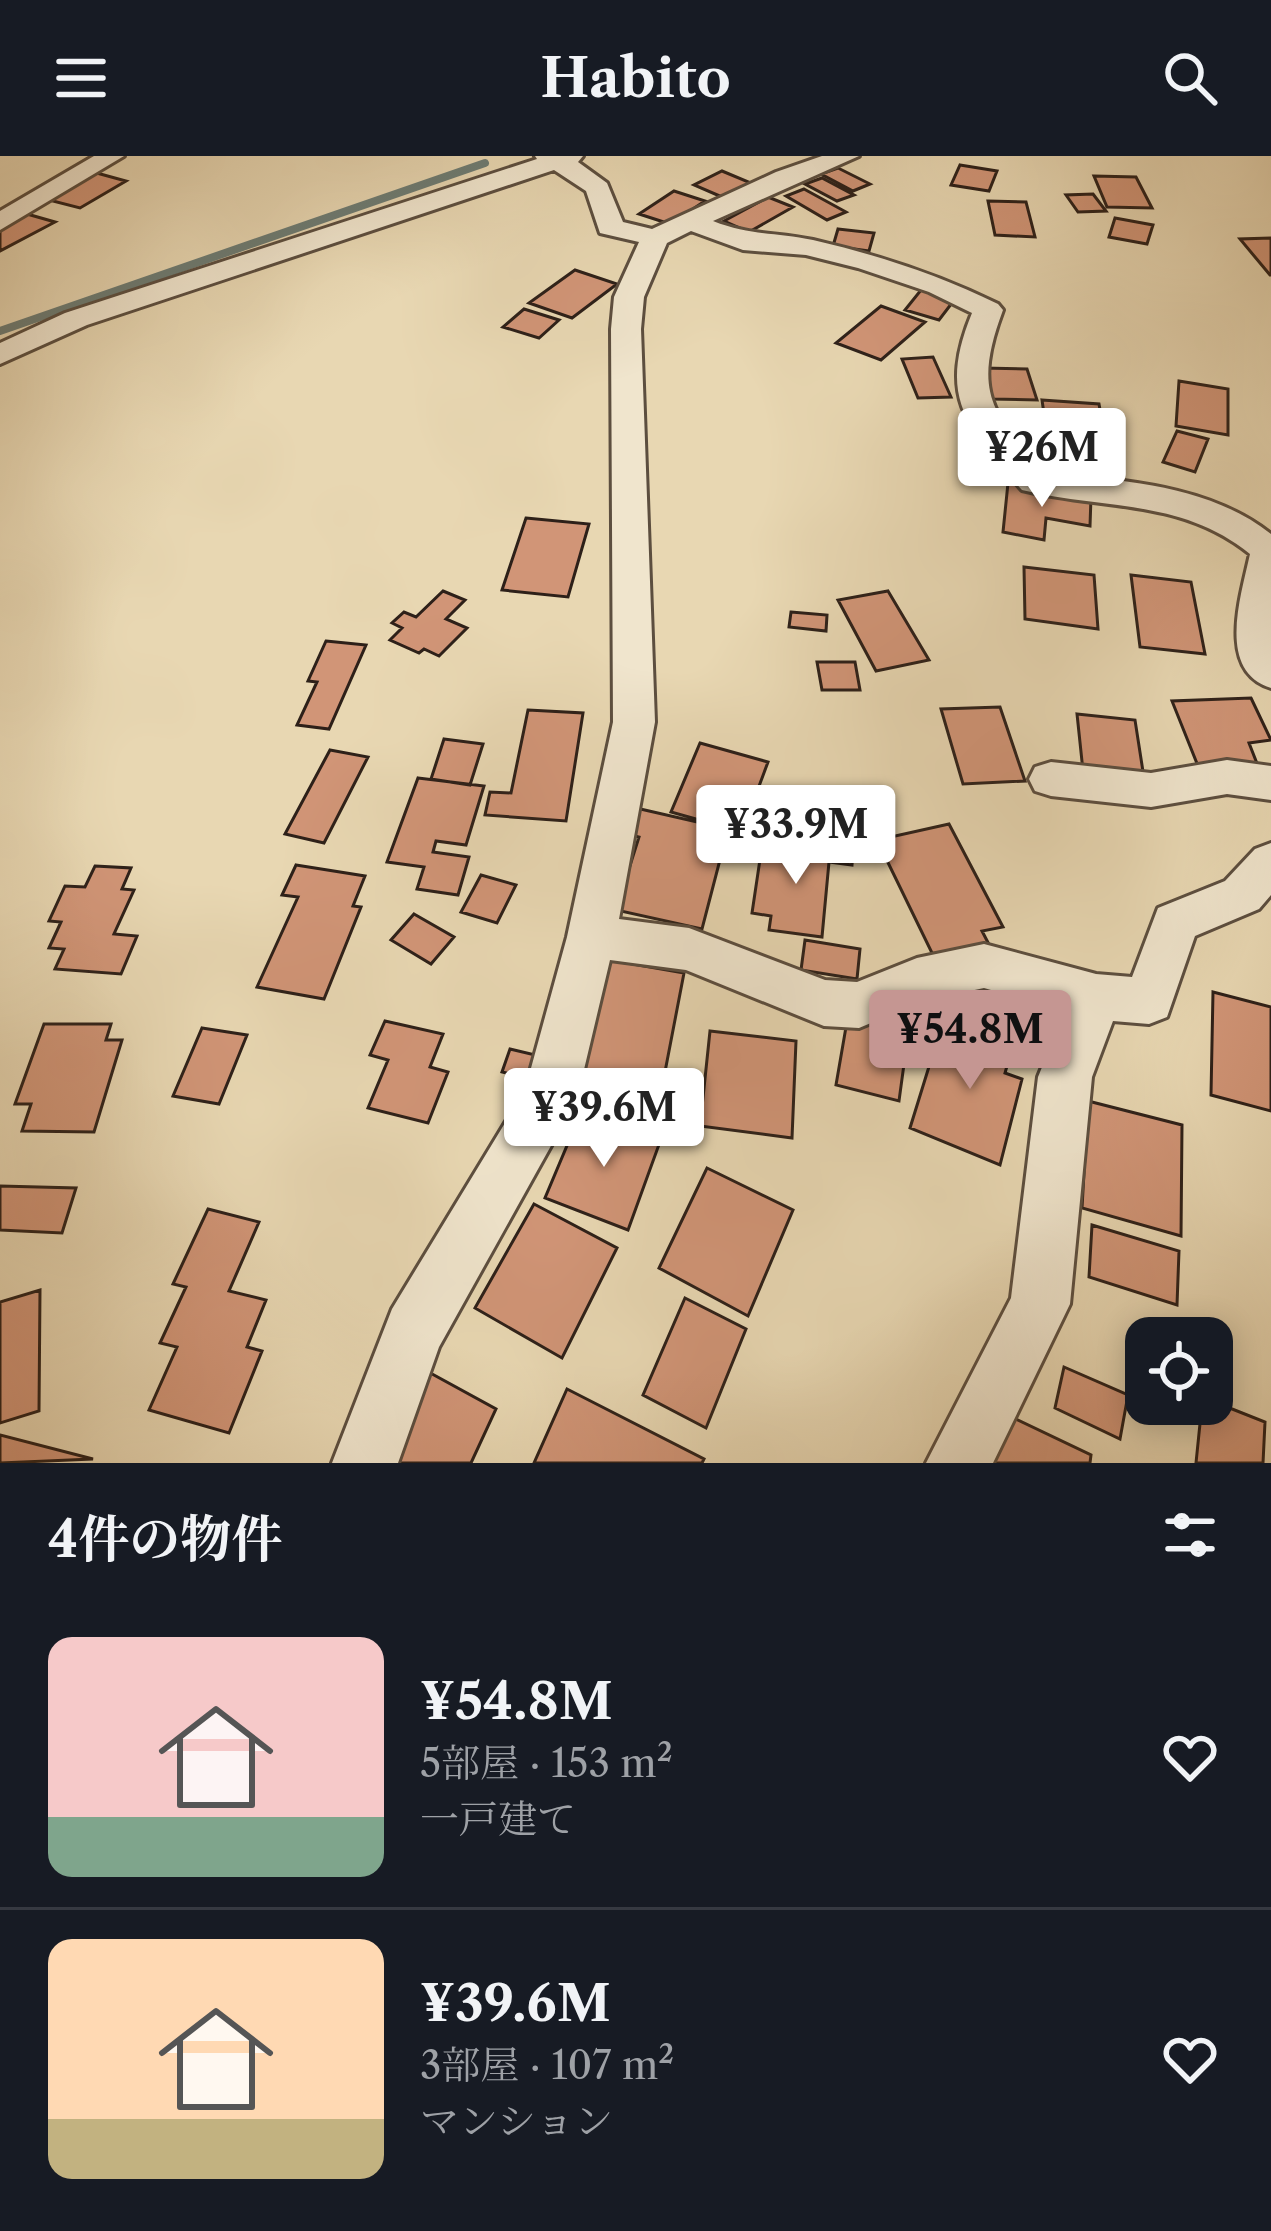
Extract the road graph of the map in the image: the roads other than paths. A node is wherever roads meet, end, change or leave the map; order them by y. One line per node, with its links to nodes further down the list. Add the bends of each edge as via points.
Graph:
1 (112, 156): 4 (street)
2 (847, 156): 5 (street)
3 (554, 157): 6 (street, via 592,178 606,197 610,227); 7 (street, via 474,171 54,316); 8 (street, via 76,319)
4 (0, 222)
5 (692, 222): 6 (street); 9 (street, via 742,242 868,262 988,310 968,354 973,403 985,427 1034,482 1189,503 1247,530 1269,551 1257,613 1260,663)
6 (655, 238): 13 (street, via 629,297 626,329 634,722)
7 (0, 342)
8 (0, 355)
9 (1271, 674)
10 (1051, 779): 11 (street, via 1151,790 1227,777)
11 (1271, 783)
12 (1271, 862): 14 (street, via 1242,895 1175,922 1149,1001)
13 (591, 937): 14 (street, via 689,949 824,1003 859,1005 917,980 984,966); 15 (street, via 550,1099 414,1330)
14 (1096, 997): 16 (street, via 1065,1077 1040,1304)
15 (365, 1463)
16 (958, 1463)

